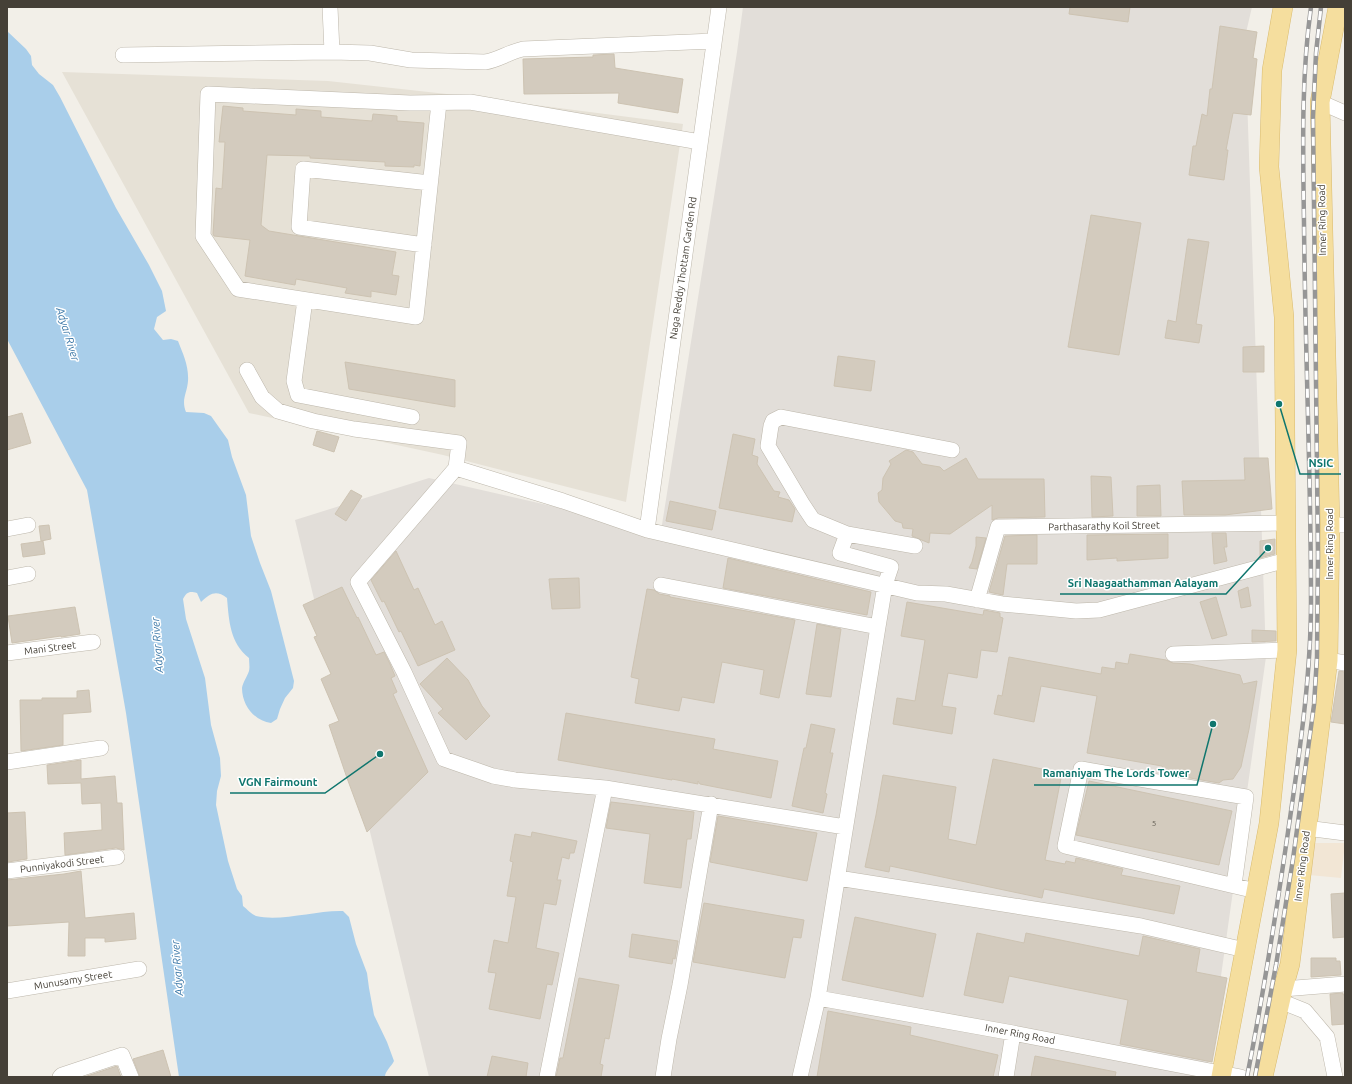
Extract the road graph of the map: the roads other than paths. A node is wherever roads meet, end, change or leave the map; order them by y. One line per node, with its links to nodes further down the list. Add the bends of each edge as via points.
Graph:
1 (330, 7): 6 (street)
2 (719, 7): 5 (street, Naga Reddy Thottam Garden Rd)
3 (1283, 7): 19 (main road, via 1272,70 1269,167 1284,317)
4 (1338, 7): 8 (main road, Inner Ring Road)
5 (714, 41): 6 (street, via 523,49 485,62 411,60 370,53); 11 (street, Naga Reddy Thottam Garden Rd)
6 (332, 52): 7 (street)
7 (123, 55)
8 (1320, 102): 10 (street); 21 (main road, Inner Ring Road)
9 (439, 103): 11 (street, via 470,102); 12 (street); 14 (street, via 208,94 203,236 238,289)
10 (1345, 114)
11 (700, 142): 23 (street, Naga Reddy Thottam Garden Rd)
12 (430, 183): 13 (street); 13 (street, via 303,169 299,227)
13 (424, 244): 14 (street, via 416,317)
14 (305, 300): 16 (street, via 294,381 298,395)
15 (247, 370): 18 (street, via 262,397 278,411 313,421 459,443)
16 (412, 417)
17 (952, 450): 24 (street, via 781,417 773,421 768,446 803,505 813,520)
18 (456, 468): 23 (street); 40 (street, via 358,582 404,672 444,759 493,776 515,780)
19 (1286, 523): 26 (main road); 31 (street, Parthasarathy Koil Street, via 998,527)
20 (28, 524): 22 (street)
21 (1338, 525): 37 (main road, Inner Ring Road)
22 (7, 528)
23 (647, 530): 30 (street)
24 (847, 534): 25 (street); 30 (street, via 840,553 891,567)
25 (915, 546)
26 (1287, 560): 31 (street, via 1099,610 1076,611); 34 (main road)
27 (28, 574): 28 (street)
28 (7, 578)
29 (661, 584): 32 (street)
30 (885, 585): 31 (street, via 917,593 946,594); 32 (street)
31 (978, 600)
32 (878, 627): 42 (street)
33 (93, 642): 35 (street, Mani Street)
34 (1287, 650): 36 (street); 49 (main road, via 1269,823)
35 (7, 653)
36 (1173, 654)
37 (1336, 662): 43 (main road, Inner Ring Road)
38 (102, 748): 39 (street)
39 (7, 762)
40 (605, 788): 41 (street); 60 (street)
41 (711, 804): 42 (street); 61 (street)
42 (845, 827): 47 (street)
43 (1306, 828): 44 (street); 54 (main road, Inner Ring Road, via 1290,964)
44 (1345, 833)
45 (117, 857): 46 (street, Punniyakodi Street)
46 (7, 872)
47 (838, 878): 50 (street, via 1141,926); 55 (street)
48 (1234, 885): 48 (street, via 1065,846 1081,768 1246,797); 49 (street)
49 (1256, 891): 50 (main road)
50 (1245, 950): 57 (main road)
51 (139, 969): 53 (street, Munusamy Street)
52 (1345, 984): 54 (street)
53 (7, 991)
54 (1282, 995): 65 (main road, Inner Ring Road); 66 (street, via 1305,1011 1327,1037)
55 (818, 998): 56 (street, Inner Ring Road); 62 (street)
56 (1013, 1032): 57 (street, Inner Ring Road); 63 (street)
57 (1221, 1075): 64 (street, Inner Ring Road)
58 (60, 1077): 59 (street, via 122,1054)
59 (131, 1077)
60 (547, 1077)
61 (663, 1077)
62 (800, 1077)
63 (1006, 1077)
64 (1241, 1077)
65 (1263, 1077)
66 (1335, 1077)

